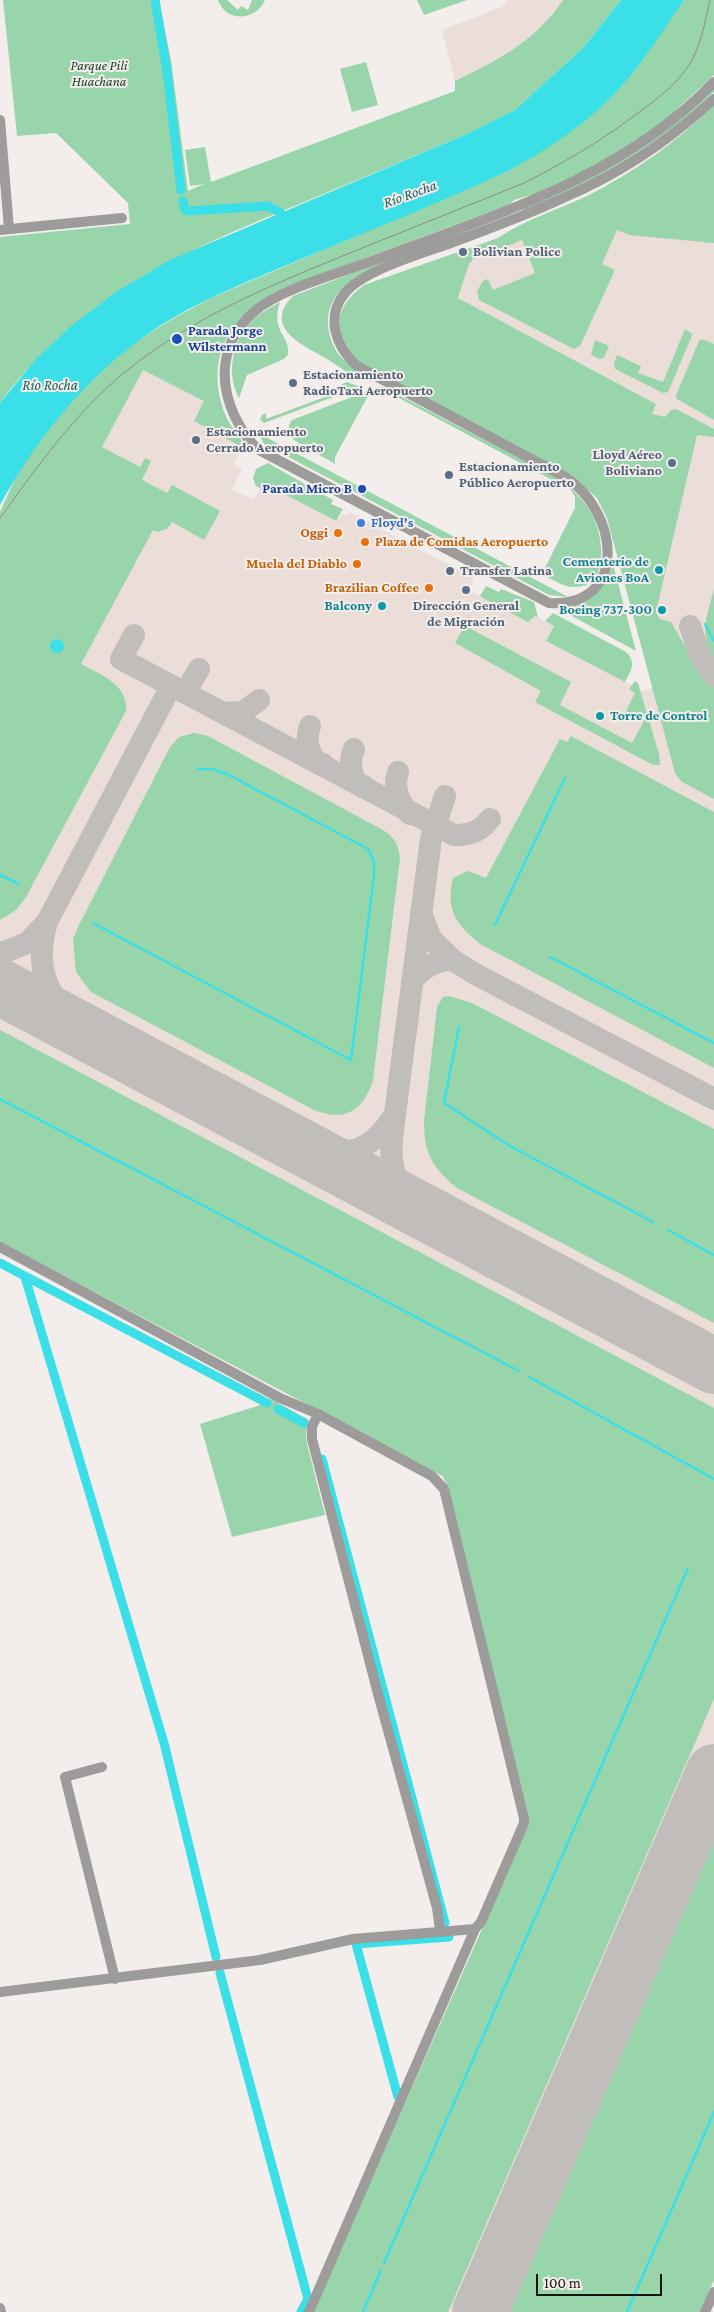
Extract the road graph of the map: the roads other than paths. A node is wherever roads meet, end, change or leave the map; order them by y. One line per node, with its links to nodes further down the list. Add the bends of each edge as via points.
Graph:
1 (714, 82): 5 (street, via 682,113 633,149)
2 (714, 99): 5 (street, via 662,144 605,179)
3 (0, 120): 4 (street)
4 (1, 142): 7 (street)
5 (519, 210): 5 (street, via 294,290 257,309 244,320 230,344 225,362 225,384 238,423 259,450 549,603 561,603 582,598 602,576 607,563 608,551 600,516 590,499 565,478 357,366 341,348 334,328 344,294 361,280)
6 (122, 218): 7 (street)
7 (4, 230)
8 (0, 1247): 9 (street, via 280,1398)
9 (318, 1414): 11 (street, via 432,1476 444,1488 524,1818 482,1922); 12 (street, via 312,1427 312,1439 437,1908)
10 (102, 1767): 13 (street, via 65,1777)
11 (474, 1929): 12 (street); 16 (street)
12 (440, 1930): 13 (street, via 353,1939 260,1960)
13 (115, 1979): 14 (street)
14 (0, 1992)
15 (714, 2292): 17 (street)
16 (309, 2312)
17 (705, 2312)

